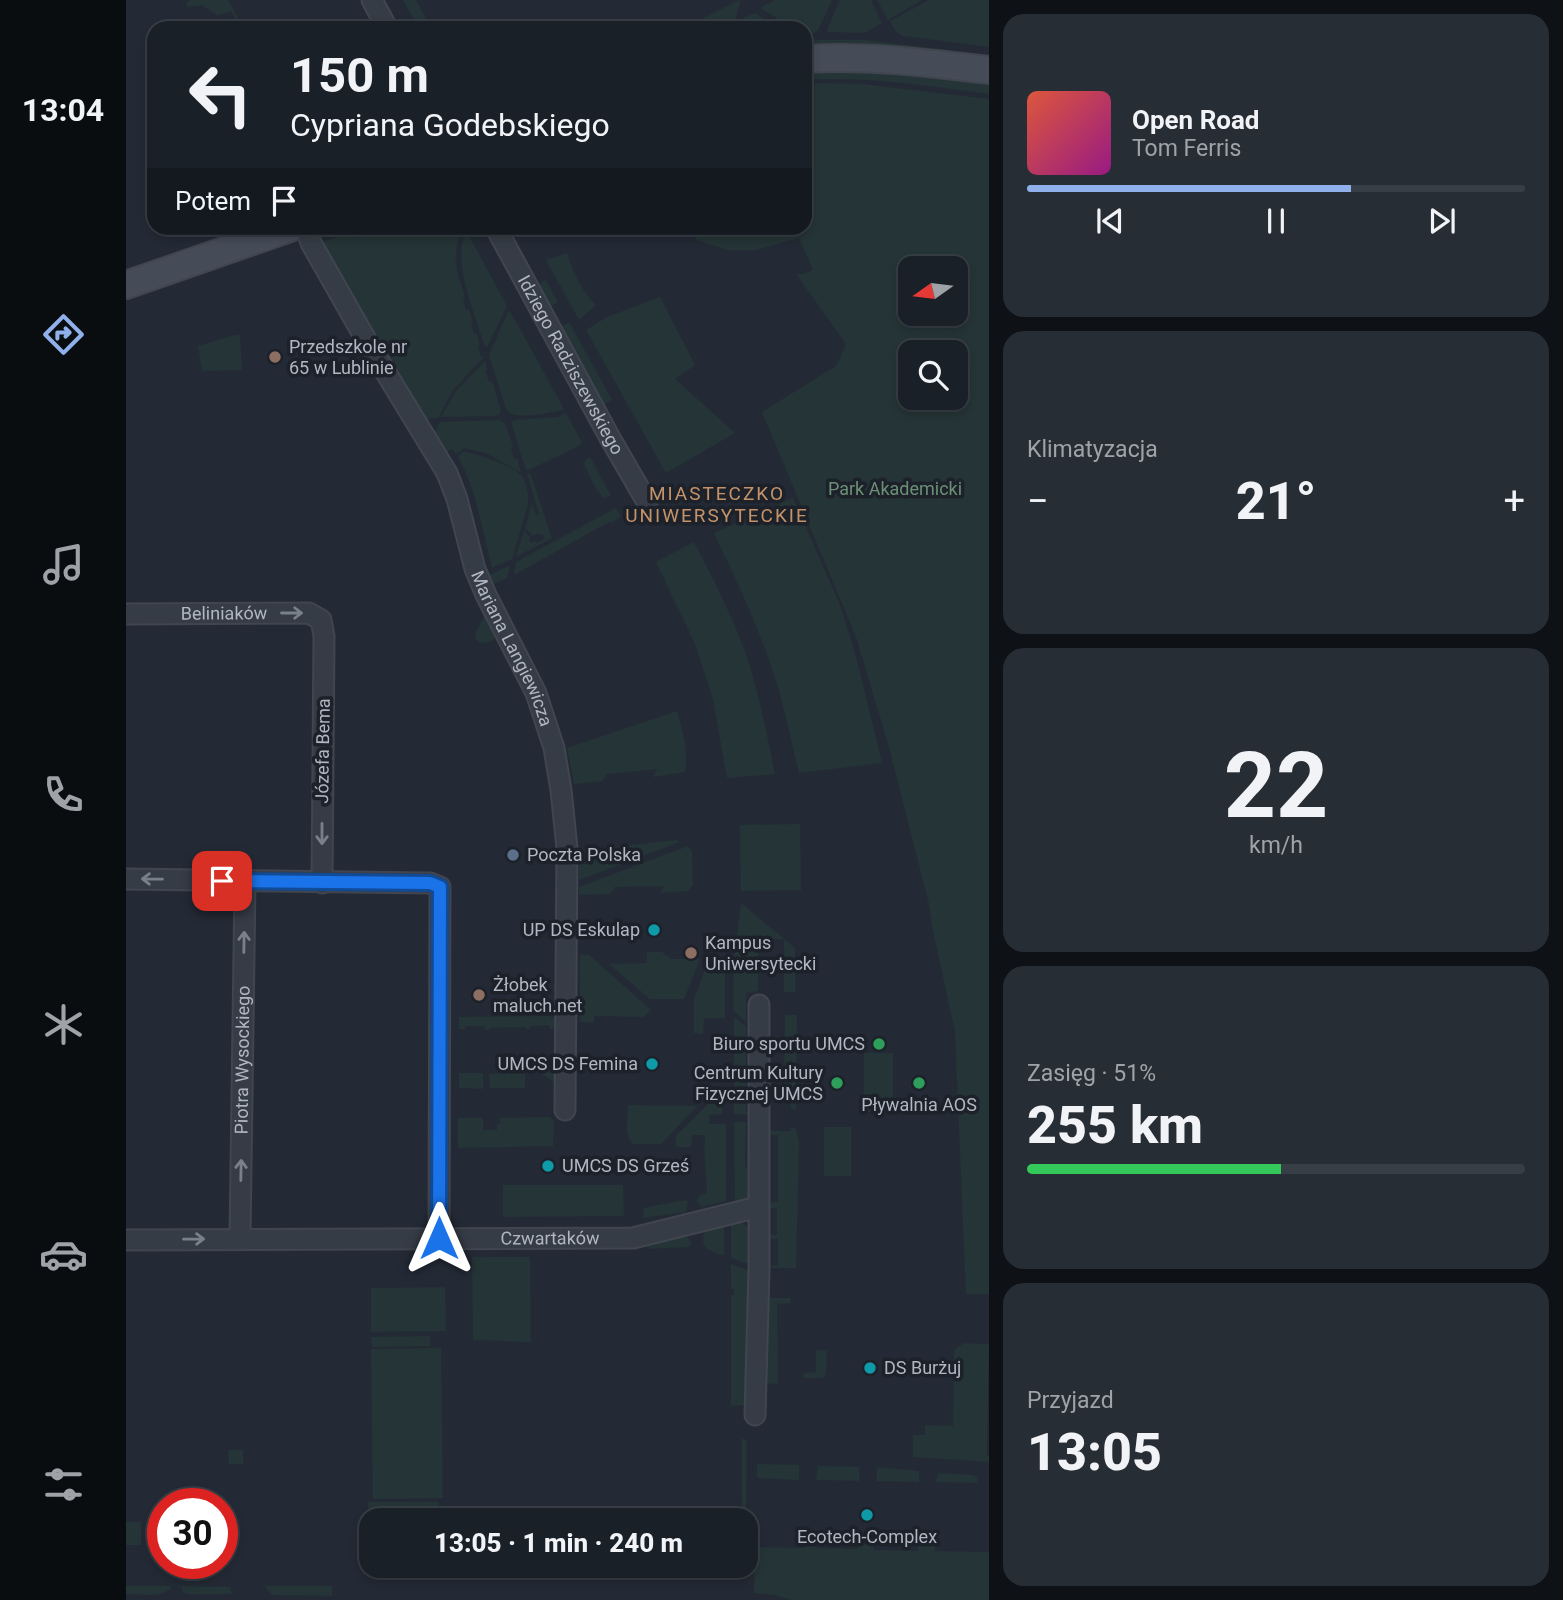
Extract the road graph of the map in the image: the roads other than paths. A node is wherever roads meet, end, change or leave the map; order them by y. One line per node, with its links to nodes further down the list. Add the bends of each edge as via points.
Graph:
1 (372, 0): 2 (street)
2 (383, 21)
3 (812, 59): 4 (main road, via 882,58)
4 (989, 70)
5 (270, 235): 8 (main road)
6 (308, 235): 16 (street, Mariana Langiewicza, via 447,473 475,569 536,693 554,748 567,848)
7 (500, 235): 9 (street, Idziego Radziszewskiego)
8 (126, 285)
9 (647, 502)
10 (126, 614): 11 (street, Beliniaków, one-way to 11, via 309,613)
11 (321, 620): 14 (street, Józefa Bema, one-way to 14)
12 (126, 879): 13 (street, one-way to 12)
13 (245, 881): 14 (street); 18 (street, Piotra Wysockiego, one-way to 13)
14 (322, 883): 19 (street, via 430,883 440,887)
15 (759, 1004): 17 (street)
16 (565, 1110)
17 (758, 1208): 19 (street, Czwartaków, via 633,1238); 21 (street)
18 (240, 1238): 19 (street, Czwartaków); 20 (street, Czwartaków, one-way to 18)
19 (439, 1238)
20 (126, 1240)
21 (755, 1415)

